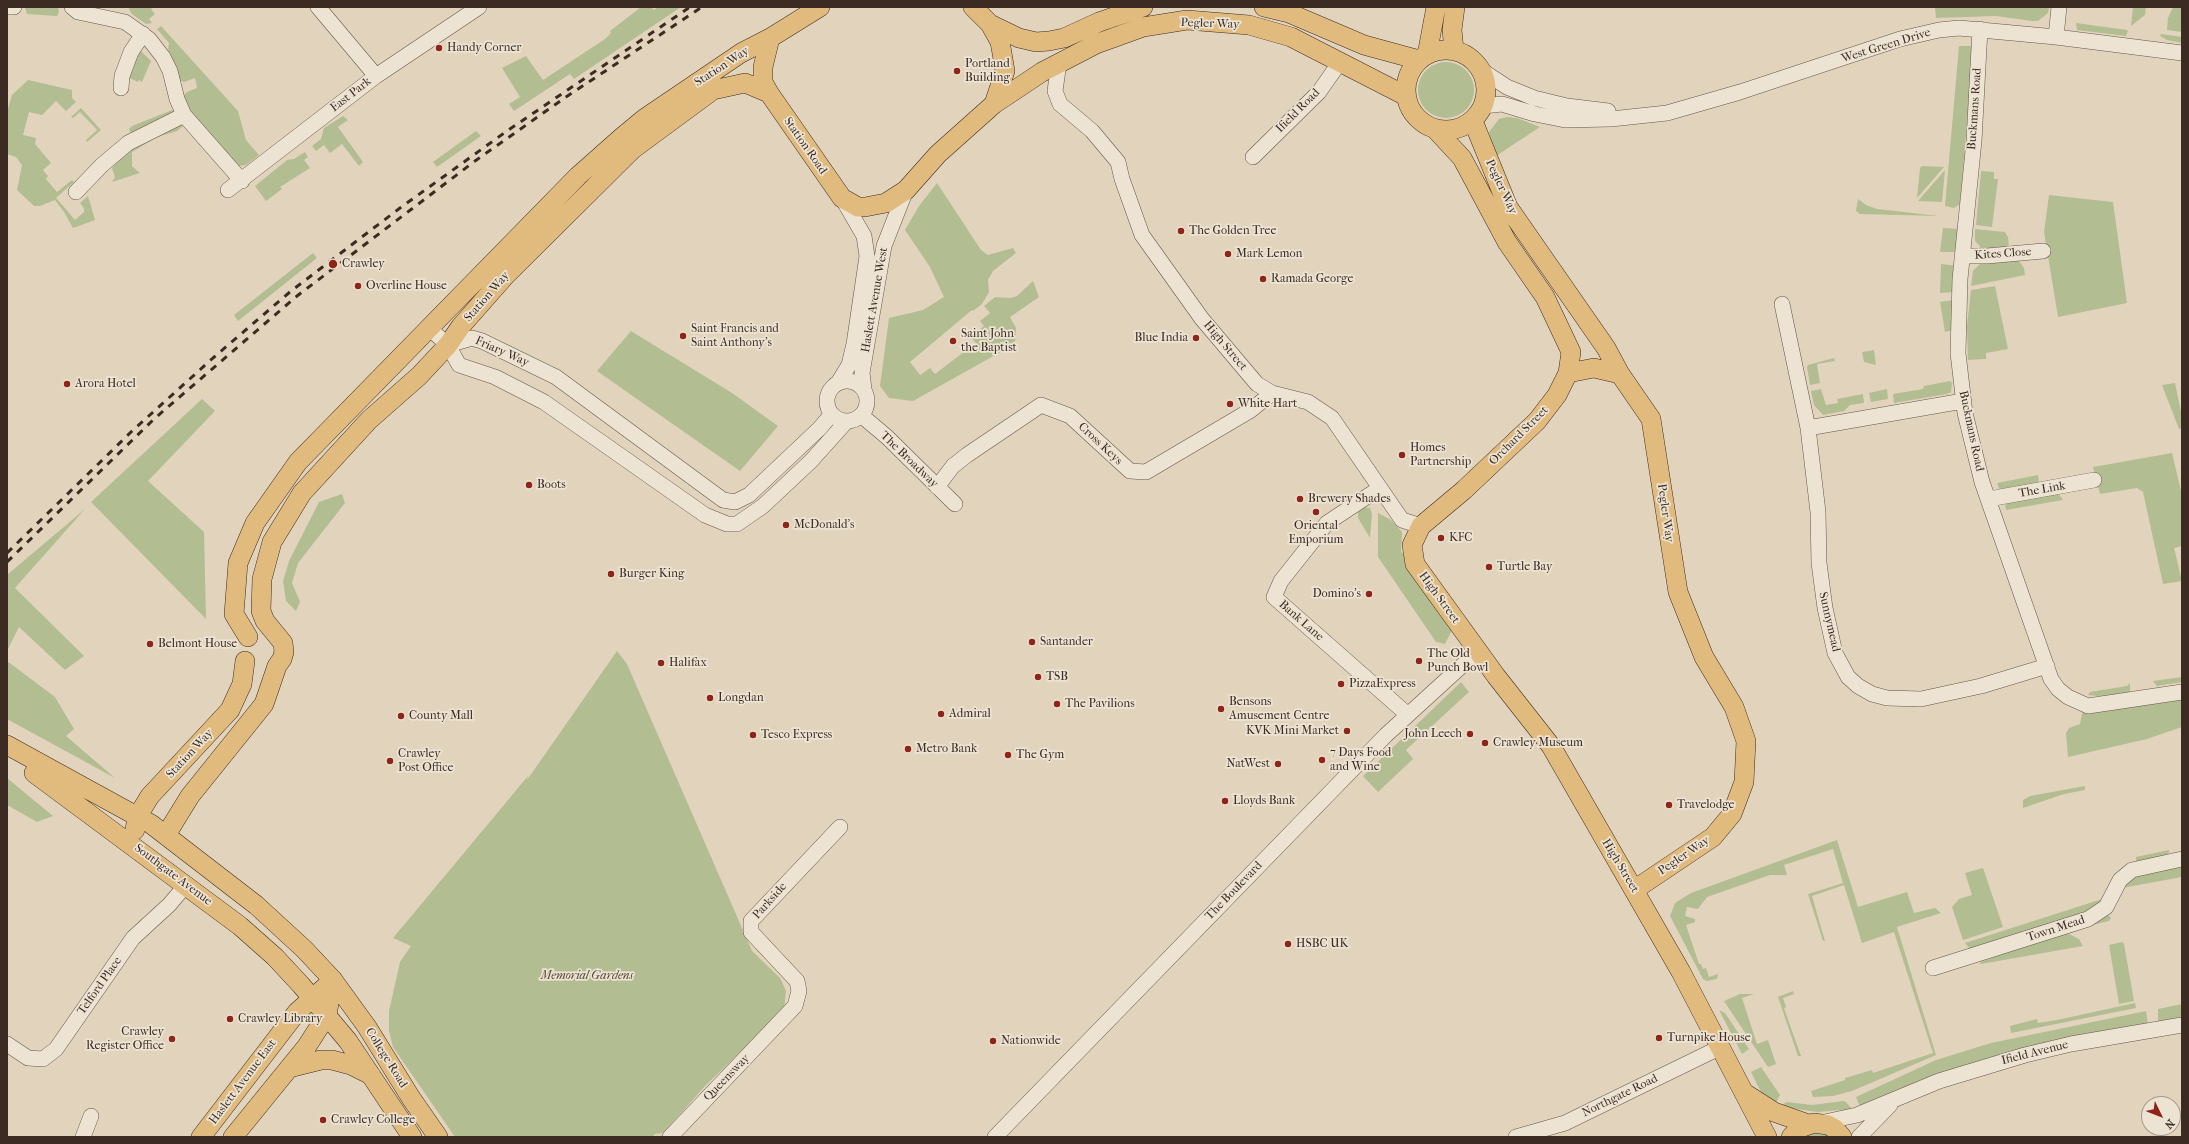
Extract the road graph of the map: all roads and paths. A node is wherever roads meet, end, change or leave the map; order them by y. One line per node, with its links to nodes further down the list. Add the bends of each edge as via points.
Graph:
1 (7, 7): 2 (street)
2 (14, 7)
3 (72, 7): 15 (street, via 78,12 125,22)
4 (318, 7): 24 (street)
5 (479, 7): 24 (street, East Park)
6 (820, 7): 17 (main road, Station Way)
7 (972, 7): 13 (main road)
8 (1144, 7): 13 (main road, via 1099,22 1064,38 1048,41 1036,42 1019,38)
9 (1264, 7): 20 (main road, via 1289,13 1364,45)
10 (1436, 7): 20 (main road)
11 (1455, 7): 18 (main road, via 1452,30)
12 (2059, 7): 16 (street)
13 (990, 24): 28 (main road, via 1000,42 1005,71)
14 (1980, 29): 16 (street, West Green Drive); 31 (street, West Green Drive, via 1958,28 1918,34 1692,107); 41 (street, Buckmans Road, via 1974,141)
15 (143, 34): 25 (street, via 130,52); 30 (street, via 164,57 176,99)
16 (2056, 37): 19 (street, West Green Drive)
17 (770, 38): 26 (main road, Station Way, via 763,67 763,82); 35 (main road, Station Way, via 741,54 645,118)
18 (1454, 50): 20 (main road, via 1437,51); 23 (main road, via 1467,56)
19 (2182, 53)
20 (1423, 57): 27 (main road, via 1411,70 1406,83)
21 (1340, 62): 22 (main road, Pegler Way, via 1291,37 1249,25 1187,20 1143,27 1096,44); 27 (main road, Pegler Way); 33 (street, Ifield Road, via 1319,92)
22 (1059, 63): 28 (main road, Pegler Way); 49 (street, High Street, via 1055,92 1060,104 1092,131 1118,162 1142,235 1229,353 1257,384)
23 (1481, 70): 29 (main road, via 1486,94); 31 (street, West Green Drive, via 1507,87 1534,98 1586,109)
24 (376, 76): 34 (street, East Park)
25 (121, 88)
26 (769, 93): 35 (main road, Station Way, via 744,82 713,90); 39 (main road, Station Road)
27 (1406, 96): 32 (main road, via 1410,109 1418,120)
28 (994, 104): 37 (main road, Haslett Avenue West, via 938,154)
29 (1478, 114): 31 (street, West Green Drive, via 1502,104 1565,120); 32 (main road, via 1462,128); 46 (main road, Pegler Way, via 1508,207 1606,348)
30 (184, 115): 34 (street); 38 (street, via 128,143)
31 (1644, 115)
32 (1436, 130): 45 (main road, Pegler Way, via 1462,158 1507,242 1545,297 1570,352)
33 (1253, 157)
34 (242, 180): 36 (street, East Park)
35 (584, 182): 43 (main road, Station Way); 44 (main road, Station Way, via 461,326)
36 (228, 190)
37 (906, 190): 39 (main road, Haslett Avenue West, via 891,201 865,207); 48 (street, Haslett Avenue West, via 882,252 862,373)
38 (76, 192)
39 (842, 198): 47 (street, Haslett Avenue West, via 864,236 867,256 854,344 849,365)
40 (2043, 251): 41 (street, Kites Close)
41 (1963, 256): 50 (street, Buckmans Road, via 1958,347)
42 (1782, 304): 54 (street, Sunnymead)
43 (430, 329): 44 (street); 62 (main road, Station Way, via 298,462 256,524 238,563 234,614)
44 (448, 345): 51 (street, Friary Way, via 472,338 556,377 723,500 735,502 744,499 819,430); 53 (street, via 459,365 495,377 544,402 705,515 727,524 737,524 746,520 811,461); 61 (main road, Station Way, via 419,376 364,426 298,499 272,542 262,579 261,611)
45 (1568, 373): 46 (main road, via 1594,368); 60 (main road, Orchard Street, via 1557,395 1537,421 1464,490)
46 (1620, 374): 76 (main road, Pegler Way, via 1651,419 1678,592 1704,657 1734,707 1746,741 1744,782 1732,814 1713,837)
47 (838, 383): 48 (street, via 852,381); 51 (street, via 827,398 828,408)
48 (864, 389): 52 (street, via 868,405)
49 (1272, 393): 56 (street, Cross Keys, via 1251,410 1146,472 1130,471 1070,416 1041,405 953,466); 57 (street, High Street, via 1308,402 1332,418)
50 (1963, 401): 54 (street); 58 (street, Buckmans Road, via 1978,467)
51 (832, 414): 53 (street)
52 (862, 416): 53 (street); 56 (street, The Broadway)
53 (846, 422)
54 (1808, 428): 66 (street, Sunnymead, via 1818,512 1819,563 1824,608 1835,653 1848,677 1872,694 1887,698 1921,699 1981,686)
55 (2094, 480): 58 (street, The Link)
56 (937, 487): 59 (street, The Broadway)
57 (1380, 488): 60 (street, High Street, via 1402,520); 68 (street, Bank Lane, via 1327,523 1281,581 1274,597)
58 (1989, 499): 66 (street, Buckmans Road)
59 (955, 504)
60 (1421, 526): 63 (main road, High Street, via 1412,545 1415,564)
61 (274, 633): 62 (main road, via 260,630); 65 (main road, Station Way, via 283,643 284,652)
62 (248, 637): 64 (main road, Station Way, via 242,648)
63 (1478, 651): 68 (street, The Boulevard); 76 (main road, High Street, via 1551,746)
64 (246, 661): 65 (main road, via 253,669 259,671 271,670); 70 (main road, Station Way, via 242,684 230,710 150,796)
65 (277, 666): 72 (main road, Station Way, via 264,704 190,796)
66 (2047, 666): 67 (street, Buckmans Road, via 2051,679 2058,689 2068,698 2088,706)
67 (2182, 692)
68 (1408, 715): 97 (street, The Boulevard)
69 (7, 747): 70 (main road, Southgate Avenue); 73 (main road, Southgate Avenue, via 25,766)
70 (137, 817): 72 (main road, Southgate Avenue); 73 (main road, Station Way)
71 (840, 827): 81 (street, Parkside, via 751,921 750,932 797,981 798,999)
72 (166, 835): 73 (main road); 78 (main road, Southgate Avenue, via 256,905)
73 (132, 845): 75 (main road, Southgate Avenue)
74 (2182, 859): 77 (street, Town Mead, via 2141,867 2128,873 2120,880 2106,907 2088,920)
75 (186, 885): 79 (main road, Southgate Avenue, via 240,926 288,971); 83 (street, Telford Place, via 169,905 133,938 56,1049 43,1059 28,1058)
76 (1634, 890): 84 (main road, High Street)
77 (1933, 968)
78 (333, 980): 79 (main road, Haslett Avenue East); 80 (main road, Haslett Avenue East); 95 (main road, College Road, via 367,1027 410,1098)
79 (312, 998): 80 (main road, Southgate Avenue); 92 (main road, Haslett Avenue East, via 284,1028)
80 (327, 1015): 85 (main road, Haslett Avenue East); 86 (main road, College Road)
81 (784, 1019): 96 (street, Queensway)
82 (2182, 1025): 88 (street, Ifield Avenue, via 2071,1044 2025,1055 1939,1081)
83 (7, 1044)
84 (1721, 1047): 87 (main road, High Street); 98 (street, Northgate Road, via 1564,1123)
85 (289, 1068): 86 (main road, via 332,1060); 93 (main road, Haslett Avenue East)
86 (372, 1075): 94 (main road, College Road)
87 (1743, 1092): 90 (main road, via 1774,1112); 99 (main road, High Street)
88 (1894, 1101): 90 (street, Ifield Avenue, via 1857,1115); 102 (street, Ifield Avenue)
89 (91, 1116): 91 (street)
90 (1814, 1124): 100 (main road, via 1800,1128); 101 (main road, via 1835,1129)
91 (83, 1137)
92 (201, 1137)
93 (233, 1137)
94 (412, 1137)
95 (438, 1137)
96 (670, 1137)
97 (995, 1137)
98 (1516, 1137)
99 (1767, 1137)
100 (1792, 1137)
101 (1842, 1137)
102 (1859, 1137)

